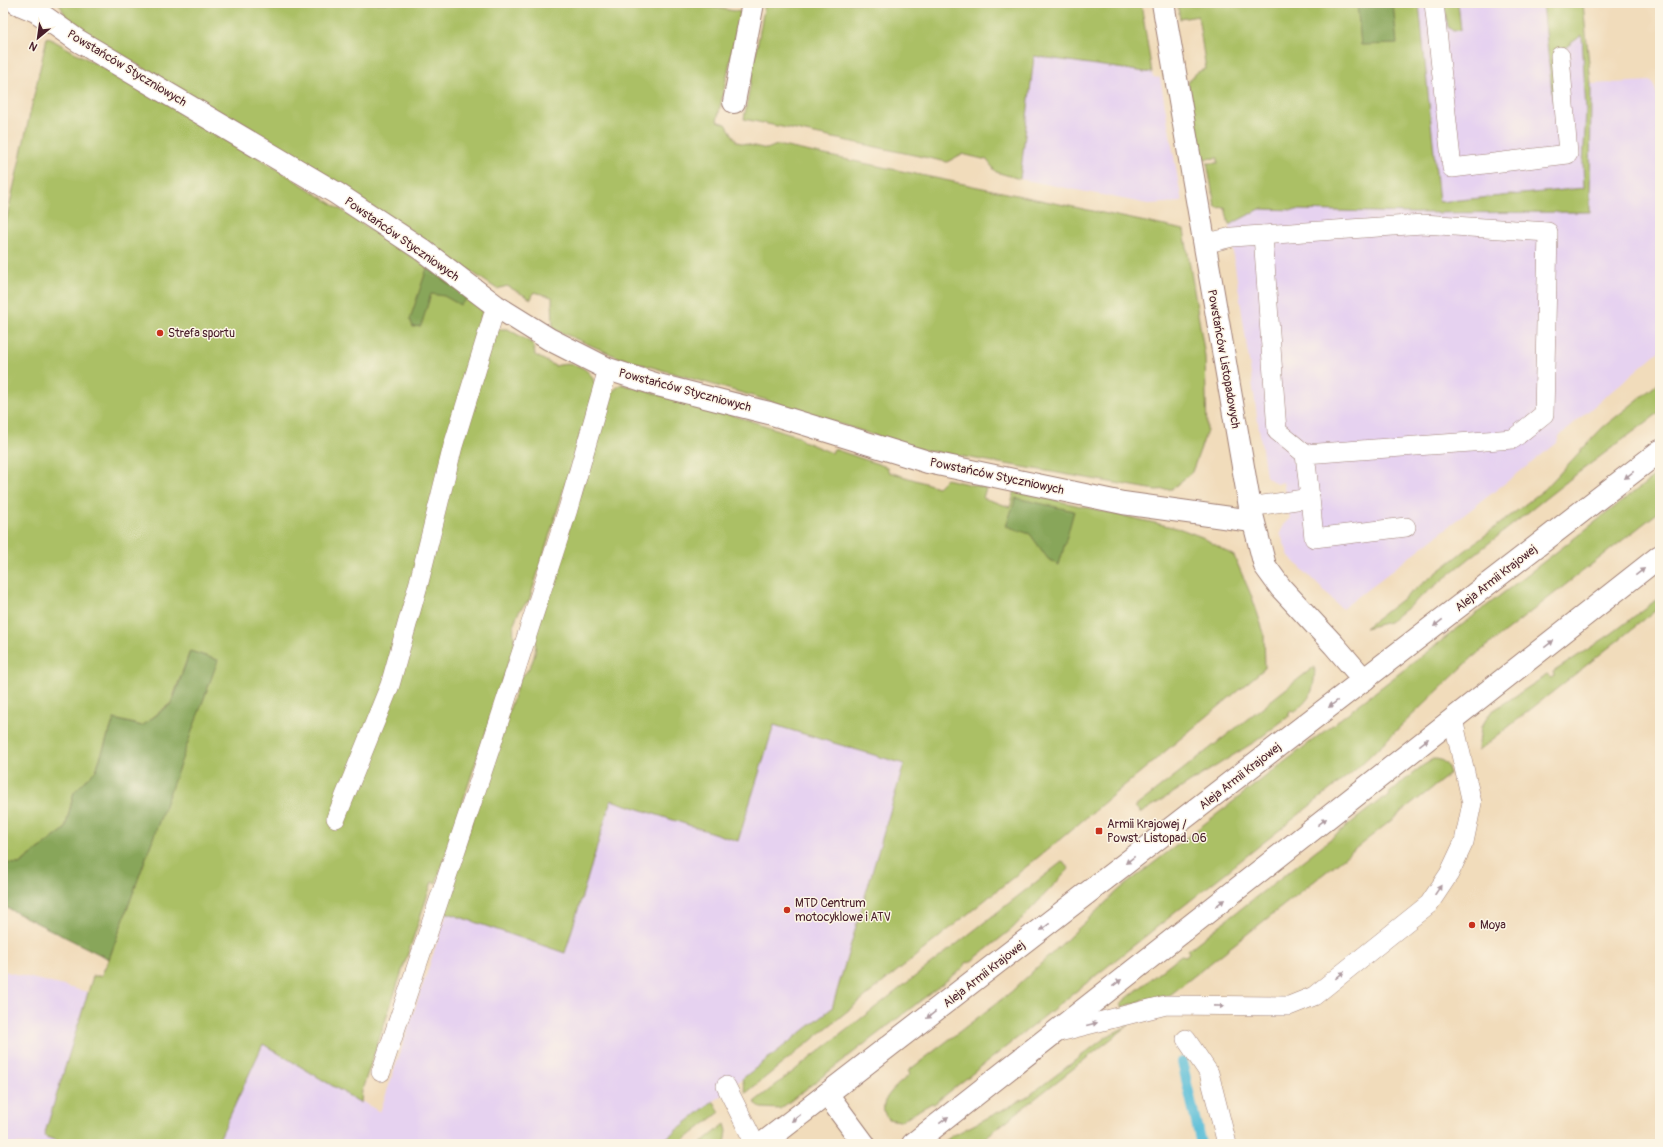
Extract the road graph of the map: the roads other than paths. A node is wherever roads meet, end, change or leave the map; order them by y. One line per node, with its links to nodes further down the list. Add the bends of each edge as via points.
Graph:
1 (753, 3): 6 (street)
2 (1163, 3): 8 (street, Powstańców Listopadowych)
3 (1434, 3): 5 (lane, via 1452,168 1568,154)
4 (31, 6): 9 (street, Powstańców Styczniowych, via 77,40 364,212 421,249)
5 (1560, 56)
6 (734, 102)
7 (1263, 235): 8 (lane, via 1232,237); 12 (lane, via 1277,431); 12 (lane, via 1423,224 1548,232 1544,414 1514,439)
8 (1204, 244): 14 (street, Powstańców Listopadowych)
9 (496, 306): 10 (street, Powstańców Styczniowych, via 549,339); 19 (lane, via 453,446 390,685)
10 (608, 369): 14 (street, Powstańców Styczniowych, via 658,385 769,413 928,462 1123,502); 22 (lane, via 566,517)
11 (1660, 451): 17 (street, Aleja Armii Krajowej, one-way to 17)
12 (1305, 454): 13 (lane)
13 (1310, 498): 14 (lane); 15 (lane, via 1314,538)
14 (1251, 514): 17 (street, Powstańców Listopadowych, via 1265,566 1281,588)
15 (1406, 527)
16 (1660, 556): 18 (street, one-way to 16)
17 (1364, 680): 24 (street, Aleja Armii Krajowej, one-way to 24)
18 (1454, 719): 20 (street, one-way to 18); 20 (lane, one-way to 18, via 1166,1005 1288,1006 1314,996 1429,904 1449,874 1464,842 1472,803)
19 (336, 818)
20 (1054, 1033): 28 (street, one-way to 20)
21 (1186, 1039): 29 (lane, via 1209,1074)
22 (381, 1072)
23 (726, 1086): 25 (lane)
24 (827, 1094): 26 (street, Aleja Armii Krajowej, one-way to 26); 27 (street)
25 (755, 1144)
26 (762, 1144)
27 (864, 1144)
28 (913, 1144)
29 (1227, 1144)

